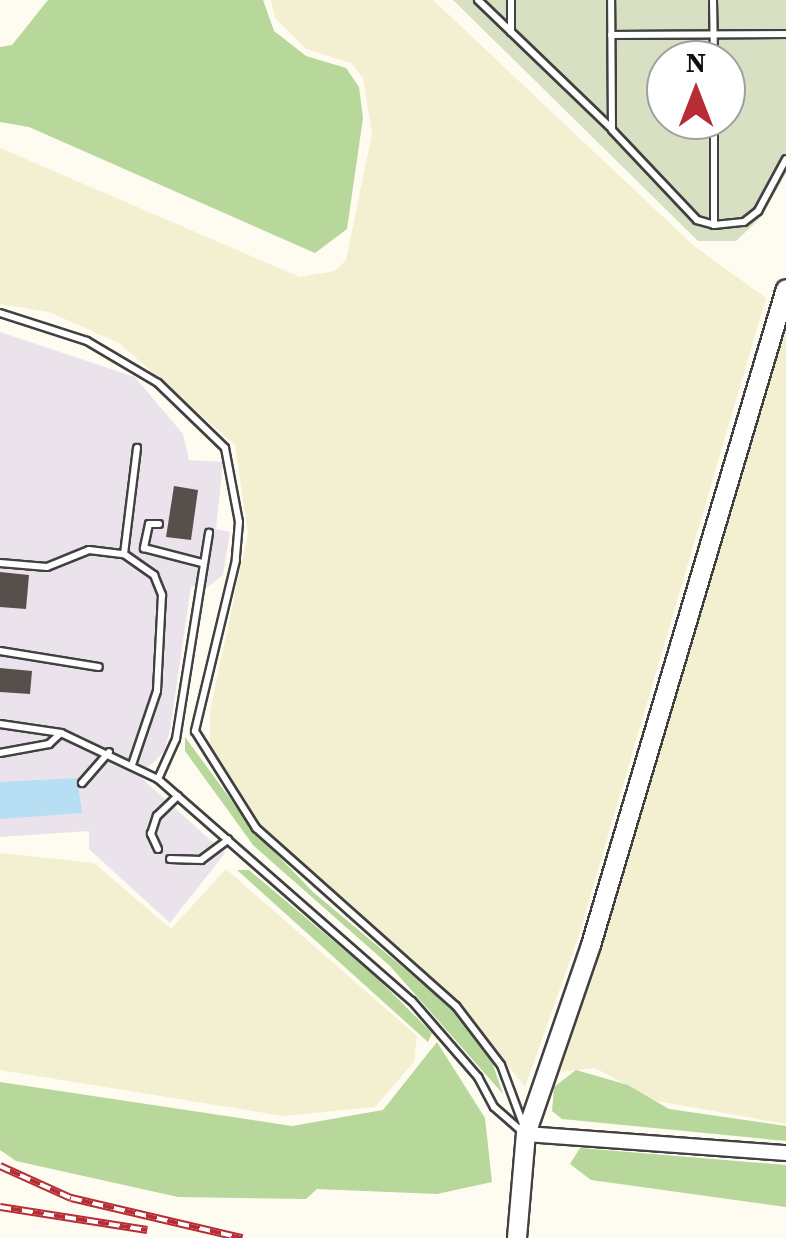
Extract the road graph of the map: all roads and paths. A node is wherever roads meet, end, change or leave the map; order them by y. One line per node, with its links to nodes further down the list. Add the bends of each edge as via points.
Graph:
1 (478, 0): 5 (lane)
2 (511, 0): 5 (lane)
3 (611, 0): 8 (lane)
4 (713, 0): 6 (lane)
5 (511, 32): 10 (lane)
6 (714, 34): 7 (lane); 8 (lane); 9 (lane)
7 (786, 34)
8 (612, 35): 10 (lane)
9 (714, 40)
10 (612, 129): 13 (lane, via 696,220)
11 (714, 140): 13 (lane)
12 (786, 159): 13 (lane, via 758,210 744,222)
13 (714, 225)
14 (786, 289): 35 (street, via 591,945)
15 (0, 313): 35 (lane, via 87,341 158,383 224,448 239,522 236,560 194,731 256,828 456,1006 501,1066)
16 (138, 448): 19 (lane)
17 (159, 524): 21 (lane, via 149,524 144,548)
18 (209, 534): 21 (lane)
19 (124, 554): 20 (lane, via 89,550 47,567); 28 (lane, via 154,575 162,595 157,691)
20 (0, 563)
21 (202, 563): 29 (lane, via 176,739)
22 (0, 652): 23 (lane)
23 (99, 666)
24 (0, 724): 25 (lane)
25 (61, 732): 26 (lane); 27 (lane, via 50,744)
26 (109, 752): 28 (lane); 30 (lane)
27 (0, 753)
28 (132, 765): 29 (lane)
29 (158, 778): 31 (lane)
30 (82, 782)
31 (178, 796): 32 (lane); 33 (lane, via 156,816 151,834)
32 (228, 840): 34 (lane, via 201,860); 35 (lane, via 412,1001 478,1077 494,1107)
33 (158, 849)
34 (170, 859)
35 (526, 1134): 36 (street); 37 (street)
36 (786, 1153)
37 (517, 1238)

